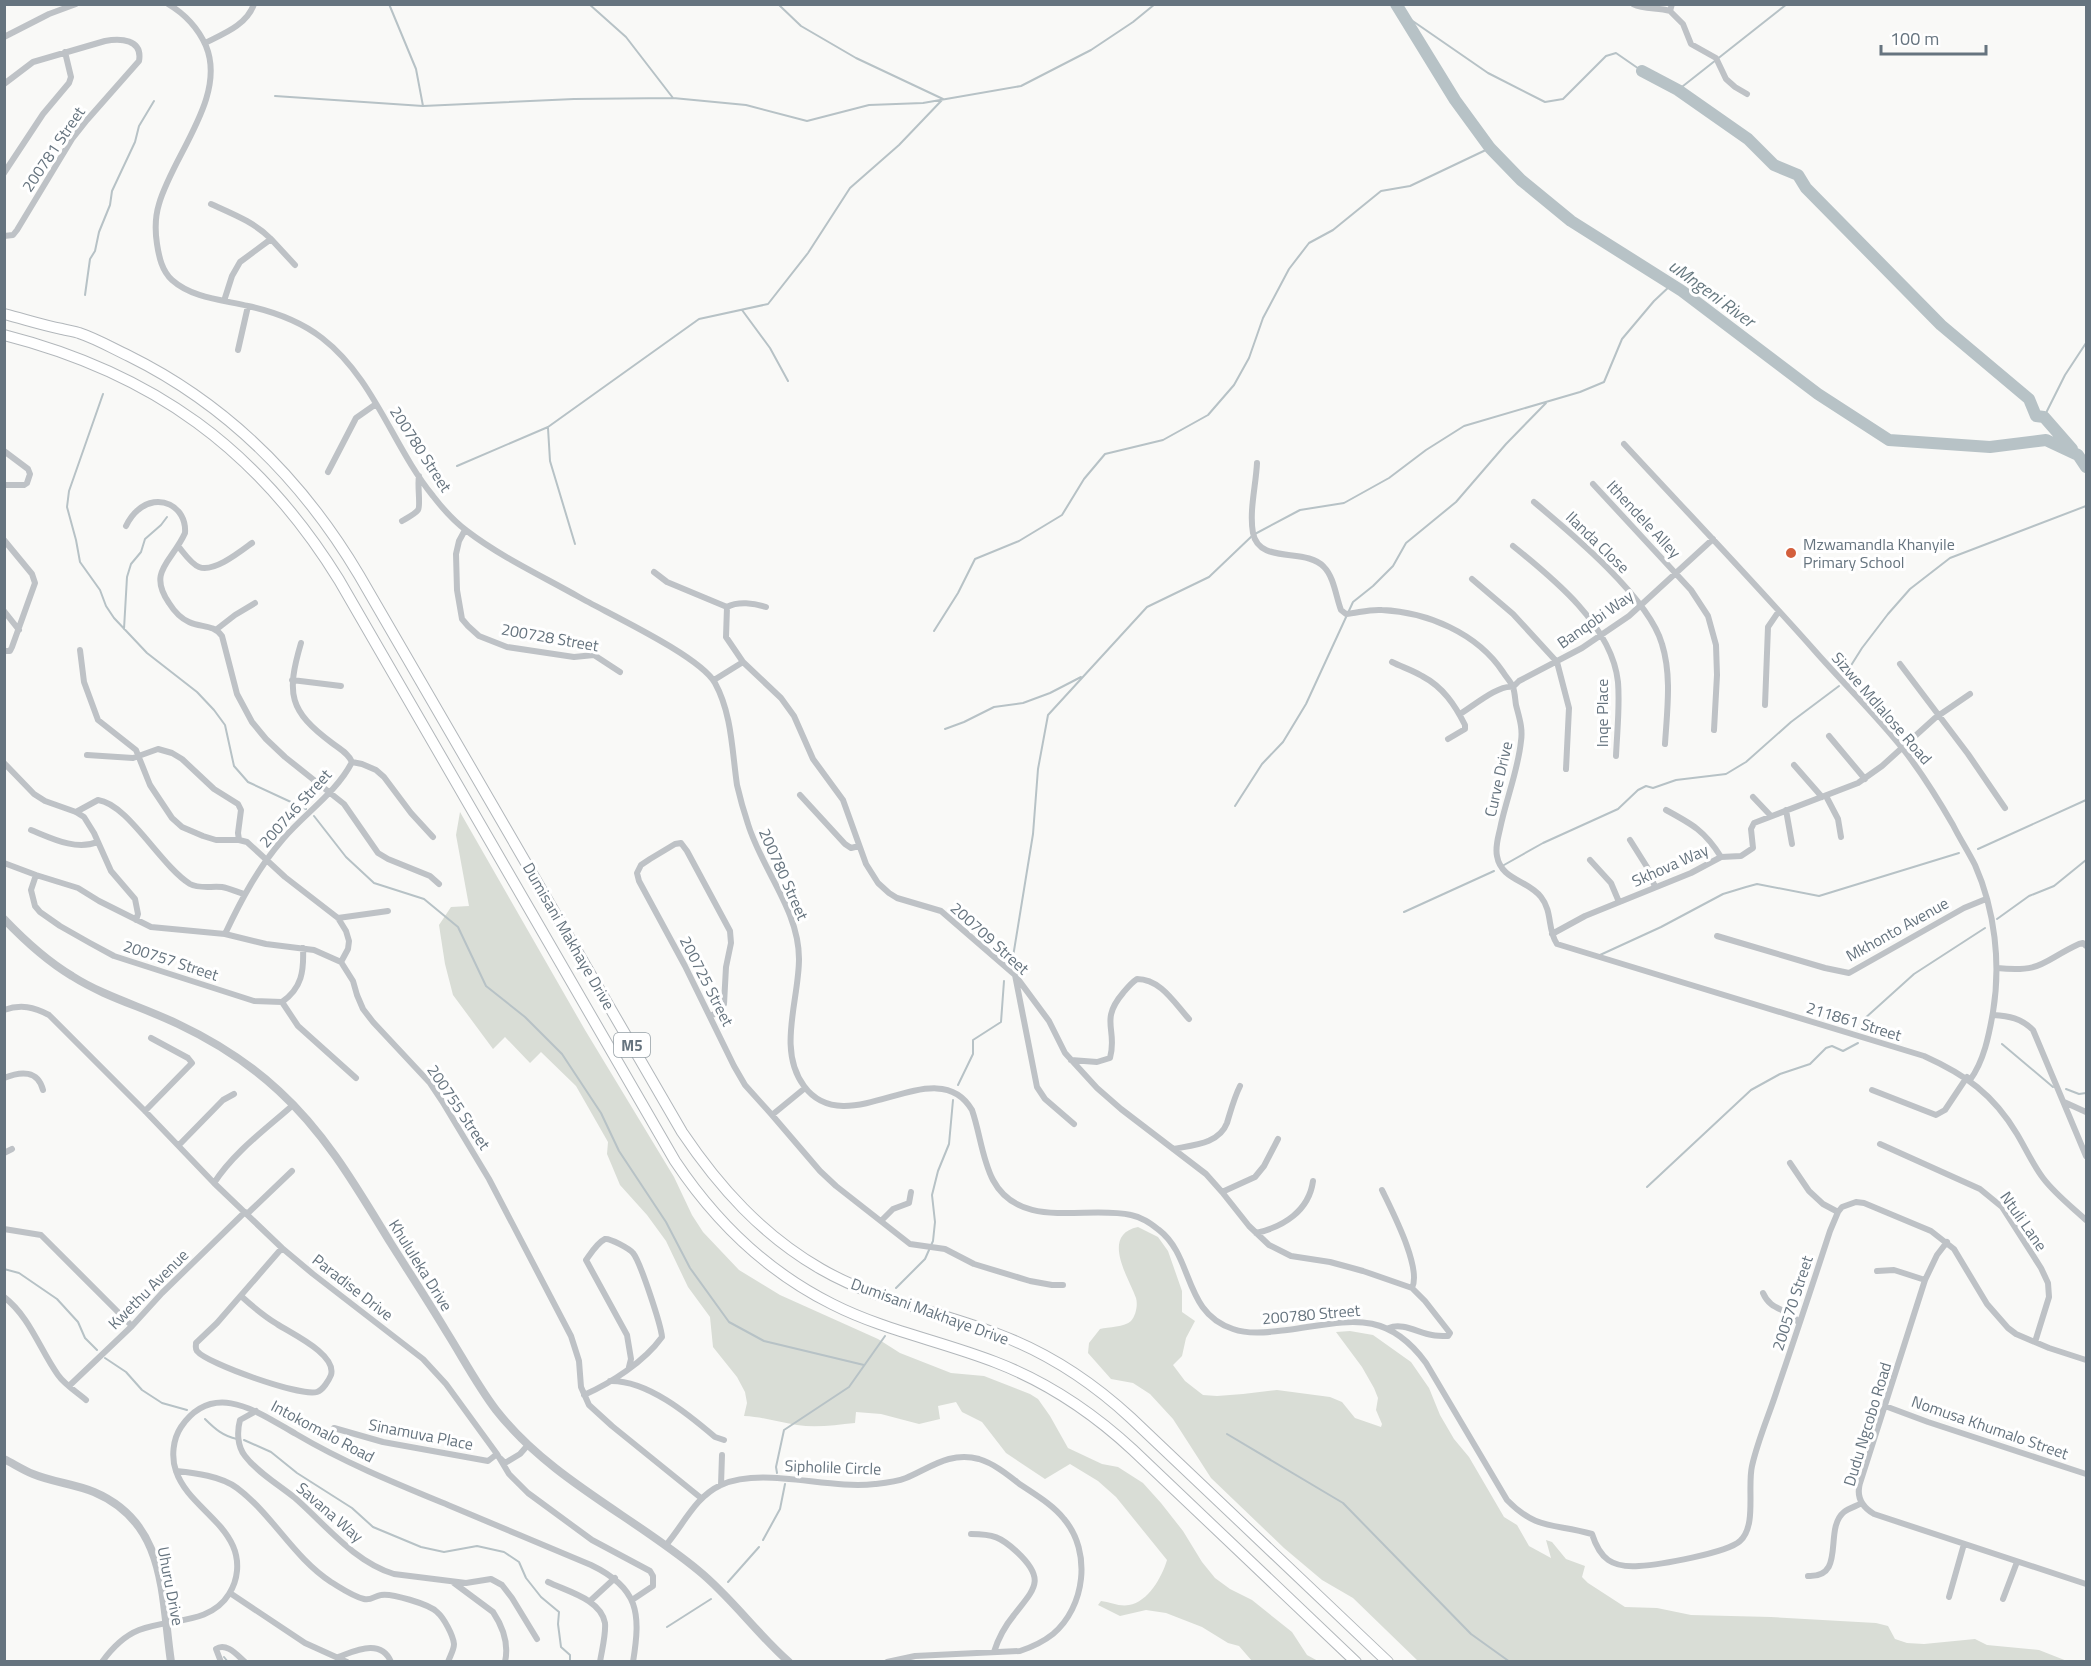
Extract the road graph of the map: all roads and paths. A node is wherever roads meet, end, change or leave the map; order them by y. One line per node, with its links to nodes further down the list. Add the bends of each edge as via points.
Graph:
1 (76, 4): 6 (street)
2 (168, 4): 7 (street, 200780 Street, via 186,16)
3 (254, 4): 7 (street, via 245,19)
4 (1634, 4): 5 (street, via 1646,9)
5 (1671, 8): 10 (street, via 1691,44 1716,58 1726,79)
6 (4, 38)
7 (205, 43): 16 (street, 200780 Street, via 212,68 209,93 162,194 156,237 161,263 173,282)
8 (65, 52): 9 (street, 200781 Street, via 28,64); 11 (street, via 69,83); 13 (street, 200781 Street, via 121,38 134,44 140,58 72,139 18,230)
9 (4, 84)
10 (1747, 94)
11 (4, 173)
12 (211, 204): 14 (street, via 245,219)
13 (4, 236)
14 (271, 240): 15 (street); 16 (street, via 240,262)
15 (295, 265)
16 (224, 301): 17 (street, 200780 Street)
17 (249, 306): 22 (street); 23 (street, 200780 Street, via 288,318 322,338 349,365)
18 (4, 307): 20 (main road)
19 (4, 314): 20 (main road, Dumisani Makhaye Drive / M5)
20 (76, 331): 225 (main road, Dumisani Makhaye Drive / M5, via 146,364 203,399 271,458 319,514 359,575 682,1132 743,1210 781,1242 832,1275 1006,1337 1086,1380)
21 (4, 336): 224 (main road, Dumisani Makhaye Drive / M5, via 86,360 167,402 240,458 294,515 339,580 675,1161 698,1195 736,1236 783,1275 831,1304 1010,1368 1089,1413)
22 (238, 350)
23 (376, 404): 27 (street, via 356,418); 28 (street, 200780 Street)
24 (1624, 444): 35 (street, Sizwe Mdlalose Road)
25 (4, 451): 30 (street, via 30,474 24,485)
26 (1257, 462): 63 (street, Curve Drive, via 1252,520 1258,545 1265,550 1314,559 1324,566 1346,614 1384,610 1422,617 1456,631 1482,648)
27 (328, 472)
28 (419, 476): 32 (street, via 420,505); 34 (street, 200780 Street)
29 (1593, 484): 41 (street, Ithendele Alley)
30 (4, 485)
31 (1534, 501): 44 (street, Ilanda Close, via 1607,568)
32 (402, 521)
33 (126, 526): 38 (street, via 138,509 165,501 179,511 185,526)
34 (465, 530): 59 (street, 200728 Street, via 456,554 457,590 462,618 468,626 479,636 507,647 574,657 594,655); 61 (street, 200780 Street, via 683,654)
35 (1713, 539): 41 (street, Banqobi Way); 48 (street, Sizwe Mdlalose Road)
36 (4, 540): 50 (street, via 34,578)
37 (252, 543): 38 (street, via 218,565 201,568)
38 (178, 546): 49 (street, via 161,572 161,591 179,616)
39 (1513, 546): 51 (street, Inqe Place, via 1558,585)
40 (654, 572): 45 (street, via 677,587)
41 (1675, 572): 44 (street, Banqobi Way); 68 (street, Ithendele Alley, via 1699,601 1713,631 1717,675)
42 (1472, 579): 57 (street, via 1513,614)
43 (255, 603): 49 (street)
44 (1640, 606): 51 (street, Banqobi Way); 71 (street, Ilanda Close, via 1657,629 1666,659)
45 (727, 607): 46 (street, via 751,603); 55 (street, 200709 Street, via 726,637)
46 (766, 607)
47 (4, 611): 50 (street)
48 (1779, 611): 65 (street, via 1768,627); 72 (street, Sizwe Mdlalose Road)
49 (217, 629): 81 (street, via 225,644 237,693 252,722 285,758)
50 (19, 630): 54 (street, via 10,651)
51 (1601, 636): 57 (street, Banqobi Way); 75 (street, Inqe Place, via 1618,681)
52 (301, 643): 60 (street, 200746 Street)
53 (80, 650): 74 (street, via 84,682 98,720)
54 (5, 651)
55 (743, 662): 61 (street); 97 (street, 200709 Street, via 794,716 813,759 843,800)
56 (1392, 662): 66 (street, via 1434,684)
57 (1557, 662): 63 (street, Banqobi Way); 79 (street, via 1569,708)
58 (1900, 664): 67 (street)
59 (620, 672)
60 (292, 680): 62 (street); 76 (street, 200746 Street, via 293,695 304,718 348,754)
61 (714, 680): 131 (street, 200780 Street, via 726,711 738,791 749,828 798,940 799,973 790,1044 796,1072)
62 (341, 686)
63 (1513, 687): 66 (street, Banqobi Way, via 1492,693); 113 (street, Curve Drive, via 1522,738 1501,823 1497,857 1508,875 1542,898 1550,914)
64 (1971, 694): 67 (street, Skhova Way)
65 (1765, 705)
66 (1460, 714): 70 (street, via 1465,729)
67 (1940, 716): 72 (street, Skhova Way); 85 (street)
68 (1714, 730)
69 (1829, 736): 80 (street)
70 (1448, 739)
71 (1665, 744)
72 (1902, 748): 80 (street, Skhova Way); 106 (street, Sizwe Mdlalose Road, via 1936,794 1969,853)
73 (87, 755): 74 (street)
74 (140, 756): 93 (street, via 154,794 172,818 203,836); 93 (street, via 158,749 172,753 214,789 235,801 241,810)
75 (1616, 756)
76 (352, 762): 81 (street, 200746 Street); 91 (street, via 384,777)
77 (4, 763): 88 (street, via 34,794)
78 (1794, 765): 83 (street)
79 (1566, 769)
80 (1865, 779): 83 (street, Skhova Way)
81 (329, 792): 99 (street, 200746 Street, via 282,839); 103 (street, via 353,814 378,853 430,876)
82 (800, 795): 97 (street, via 845,844 851,848)
83 (1824, 796): 87 (street, Skhova Way); 92 (street, via 1838,819)
84 (1753, 797): 89 (street)
85 (2005, 808)
86 (1666, 810): 98 (street, via 1701,831)
87 (1786, 810): 89 (street, Skhova Way); 96 (street)
88 (76, 812): 95 (street, via 90,825); 105 (street, via 98,800 111,804 189,883)
89 (1771, 816): 98 (street, Skhova Way, via 1752,825 1750,852)
90 (31, 830): 95 (street, via 84,846)
91 (433, 837)
92 (1841, 837)
93 (239, 840): 99 (street, via 254,847)
94 (1630, 840): 104 (street)
95 (97, 842): 111 (street, via 111,871 135,899)
96 (1792, 844)
97 (859, 846): 119 (street, 200709 Street, via 871,874 889,893 941,911)
98 (1721, 857): 104 (street, Skhova Way)
99 (267, 860): 105 (street, 200746 Street); 109 (street)
100 (1590, 860): 107 (street, via 1611,883)
101 (4, 863): 102 (street)
102 (36, 875): 111 (street, via 78,888); 120 (street, 200757 Street, via 31,890 40,912 114,956 262,1003)
103 (439, 884)
104 (1655, 887): 107 (street, Skhova Way)
105 (244, 894): 112 (street, 200746 Street)
106 (1986, 899): 114 (street, Mkhonto Avenue, via 1849,973); 118 (street, Sizwe Mdlalose Road)
107 (1619, 902): 113 (street, Skhova Way, via 1585,916)
108 (388, 911): 109 (street)
109 (338, 918): 117 (street, via 349,941)
110 (4, 919): 136 (street, Khululeka Drive, via 72,976 211,1041 260,1075)
111 (136, 920): 112 (street, via 151,927)
112 (225, 934): 116 (street)
113 (1553, 936): 129 (street, 211861 Street, via 1563,947 1924,1056)
114 (1717, 936)
115 (2086, 946): 118 (street, via 2079,944 2037,968)
116 (303, 948): 117 (street); 120 (street, via 300,982)
117 (341, 962): 178 (street, 200755 Street, via 354,981 363,1009 430,1083 489,1179 572,1336)
118 (1997, 968): 122 (street, Sizwe Mdlalose Road)
119 (1015, 975): 126 (street, 200709 Street, via 1050,1021 1060,1046); 140 (street, via 1037,1087)
120 (282, 1002): 128 (street, via 298,1026)
121 (4, 1010): 137 (street, Paradise Drive, via 26,1006 49,1015)
122 (1993, 1015): 129 (street, Sizwe Mdlalose Road, via 1978,1067); 135 (street, via 2015,1017 2033,1030)
123 (710, 1016): 123 (street, 200725 Street, via 724,1004 731,938 687,851 681,843 675,844 640,865 637,873); 139 (street, 200725 Street, via 745,1085)
124 (1189, 1019): 126 (street, via 1155,984 1137,979 1112,1008 1110,1058 1097,1062)
125 (151, 1038): 137 (street, via 192,1063)
126 (1071, 1060): 145 (street, 200709 Street, via 1121,1109)
127 (4, 1078): 132 (street, via 28,1073 36,1077)
128 (356, 1078)
129 (1968, 1079): 133 (street, Sizwe Mdlalose Road, via 1945,1110 1936,1115); 157 (street, 211861 Street, via 2002,1111 2049,1186)
130 (1240, 1086): 145 (street, via 1219,1135 1208,1142)
131 (805, 1088): 139 (street); 172 (street, 200780 Street, via 822,1101 841,1106 929,1088 953,1090 972,1110 988,1168 1005,1196 1031,1210 1113,1213 1143,1220 1171,1242 1196,1299 1225,1326 1250,1333 1360,1322)
132 (44, 1090)
133 (1872, 1090)
134 (234, 1094): 143 (street)
135 (2064, 1102): 138 (street); 147 (street)
136 (293, 1106): 151 (street, via 223,1169); 184 (street, Khululeka Drive, via 339,1160 482,1391)
137 (145, 1111): 143 (street, Paradise Drive)
138 (2086, 1112)
139 (772, 1115): 158 (street, 200725 Street, via 820,1171)
140 (1074, 1124)
141 (1278, 1139): 154 (street, via 1255,1177)
142 (1880, 1144): 173 (street, Ntuli Lane, via 1980,1189 2002,1207 2048,1284 2049,1296)
143 (179, 1145): 151 (street, Paradise Drive)
144 (12, 1149): 146 (street)
145 (1173, 1149): 154 (street, 200709 Street)
146 (4, 1153)
147 (2086, 1156)
148 (1790, 1163): 155 (street, via 1809,1191)
149 (292, 1171): 156 (street, Kwethu Avenue)
150 (1313, 1181): 160 (street, via 1295,1216)
151 (214, 1183): 156 (street, Paradise Drive)
152 (1382, 1190): 166 (street, via 1412,1260)
153 (912, 1192): 158 (street, via 909,1203 893,1209)
154 (1222, 1192): 160 (street, 200709 Street)
155 (1838, 1212): 161 (street, via 1850,1203 1864,1203 1931,1231); 170 (street, 200570 Street)
156 (246, 1213): 162 (street, Paradise Drive); 171 (street, Kwethu Avenue)
157 (2086, 1220)
158 (880, 1221): 165 (street, 200725 Street, via 910,1244 945,1249 974,1264 1030,1281)
159 (4, 1229): 171 (street, via 41,1235)
160 (1257, 1233): 166 (street, 200709 Street, via 1269,1245 1291,1256 1362,1271)
161 (1947, 1242): 164 (street, Dudu Ngcobo Road); 173 (street, via 1999,1318 2016,1334)
162 (282, 1248): 168 (street); 185 (street, Paradise Drive, via 423,1359)
163 (1876, 1270): 164 (street, via 1894,1270)
164 (1925, 1280): 180 (street, Dudu Ngcobo Road)
165 (1063, 1285)
166 (1412, 1288): 172 (street, via 1449,1335)
167 (1763, 1293): 170 (street, via 1769,1304 1794,1316)
168 (241, 1296): 168 (street, via 327,1360 331,1375 321,1390 308,1393 254,1379 202,1356 195,1348)
169 (4, 1298): 177 (street, via 22,1317 59,1377)
170 (1799, 1323): 194 (street, 200570 Street, via 1752,1466 1749,1524 1741,1540 1710,1552 1630,1567 1607,1559 1598,1551)
171 (132, 1326): 177 (street, Kwethu Avenue)
172 (1389, 1328): 194 (street, 200780 Street, via 1413,1346 1426,1363 1512,1505 1540,1524)
173 (2035, 1342): 174 (street)
174 (2086, 1359)
175 (629, 1368): 175 (street, via 627,1335 586,1260 602,1241 609,1239 634,1254 661,1329 660,1340); 176 (street)
176 (608, 1381): 178 (street); 183 (street, via 622,1381 668,1400)
177 (69, 1386): 179 (street)
178 (584, 1395): 191 (street, via 596,1413)
179 (86, 1400)
180 (1885, 1406): 189 (street, Nomusa Khumalo Street); 192 (street, Dudu Ngcobo Road, via 1858,1490)
181 (256, 1411): 188 (street, Intokomalo Road, via 220,1402 188,1417 175,1444); 199 (street, Intokomalo Road, via 341,1459 591,1564); 200 (street, Savana Way, via 240,1420 239,1438 244,1455 336,1539 383,1571)
182 (334, 1428): 185 (street, Sinamuva Place, via 383,1442 488,1461)
183 (724, 1440)
184 (527, 1446): 185 (street, Sinamuva Place, via 505,1463); 196 (street, Khululeka Drive)
185 (497, 1454): 206 (street, Paradise Drive, via 509,1474 540,1503 592,1540 650,1571 653,1586)
186 (722, 1455): 190 (street)
187 (4, 1459): 208 (street, Uhuru Drive, via 34,1475 92,1491 132,1519 153,1551)
188 (176, 1471): 203 (street, via 188,1493 233,1546 237,1574); 218 (street, via 236,1487 309,1566 343,1589 363,1599 389,1595 437,1611 454,1643)
189 (2086, 1474)
190 (721, 1485): 191 (street, Sipholile Circle); 210 (street, Sipholile Circle, via 762,1478 871,1485 907,1478 950,1458 989,1463 1064,1519 1077,1540 1082,1568 1074,1606 1054,1633 1032,1647)
191 (701, 1498): 196 (street, Sipholile Circle)
192 (1862, 1503): 195 (street, Dudu Ngcobo Road, via 1874,1514); 198 (street, via 1841,1516 1833,1533 1834,1546 1827,1571)
193 (971, 1534): 210 (street, via 990,1535 1006,1542 1029,1565 1034,1578 1032,1592 1009,1621)
194 (1592, 1534)
195 (1964, 1544): 197 (street, Dudu Ngcobo Road); 204 (street)
196 (666, 1545): 222 (street, Khululeka Drive, via 701,1572)
197 (2017, 1562): 202 (street, Dudu Ngcobo Road); 205 (street)
198 (1809, 1576)
199 (615, 1578): 206 (street, Intokomalo Road); 207 (street)
200 (452, 1582): 209 (street, Savana Way, via 491,1579 502,1585); 219 (street, via 497,1618 508,1649)
201 (548, 1582): 207 (street)
202 (2086, 1584)
203 (230, 1593): 208 (street, via 221,1605 201,1616); 211 (street, via 292,1636)
204 (1949, 1597)
205 (2003, 1599)
206 (632, 1600): 221 (street, Intokomalo Road, via 637,1629)
207 (590, 1601): 220 (street, via 605,1624)
208 (165, 1624): 212 (street, via 130,1635); 213 (street, Uhuru Drive)
209 (537, 1639)
210 (994, 1652): 223 (street, Sipholile Circle, via 915,1656)
211 (337, 1657): 216 (street); 217 (street, via 376,1648)
212 (102, 1662)
213 (171, 1662)
214 (221, 1662): 215 (street, via 216,1649 222,1646)
215 (245, 1662)
216 (346, 1662)
217 (392, 1662)
218 (448, 1662)
219 (505, 1662)
220 (600, 1662)
221 (633, 1662)
222 (789, 1662)
223 (887, 1662)
224 (1356, 1662)
225 (1388, 1662)

